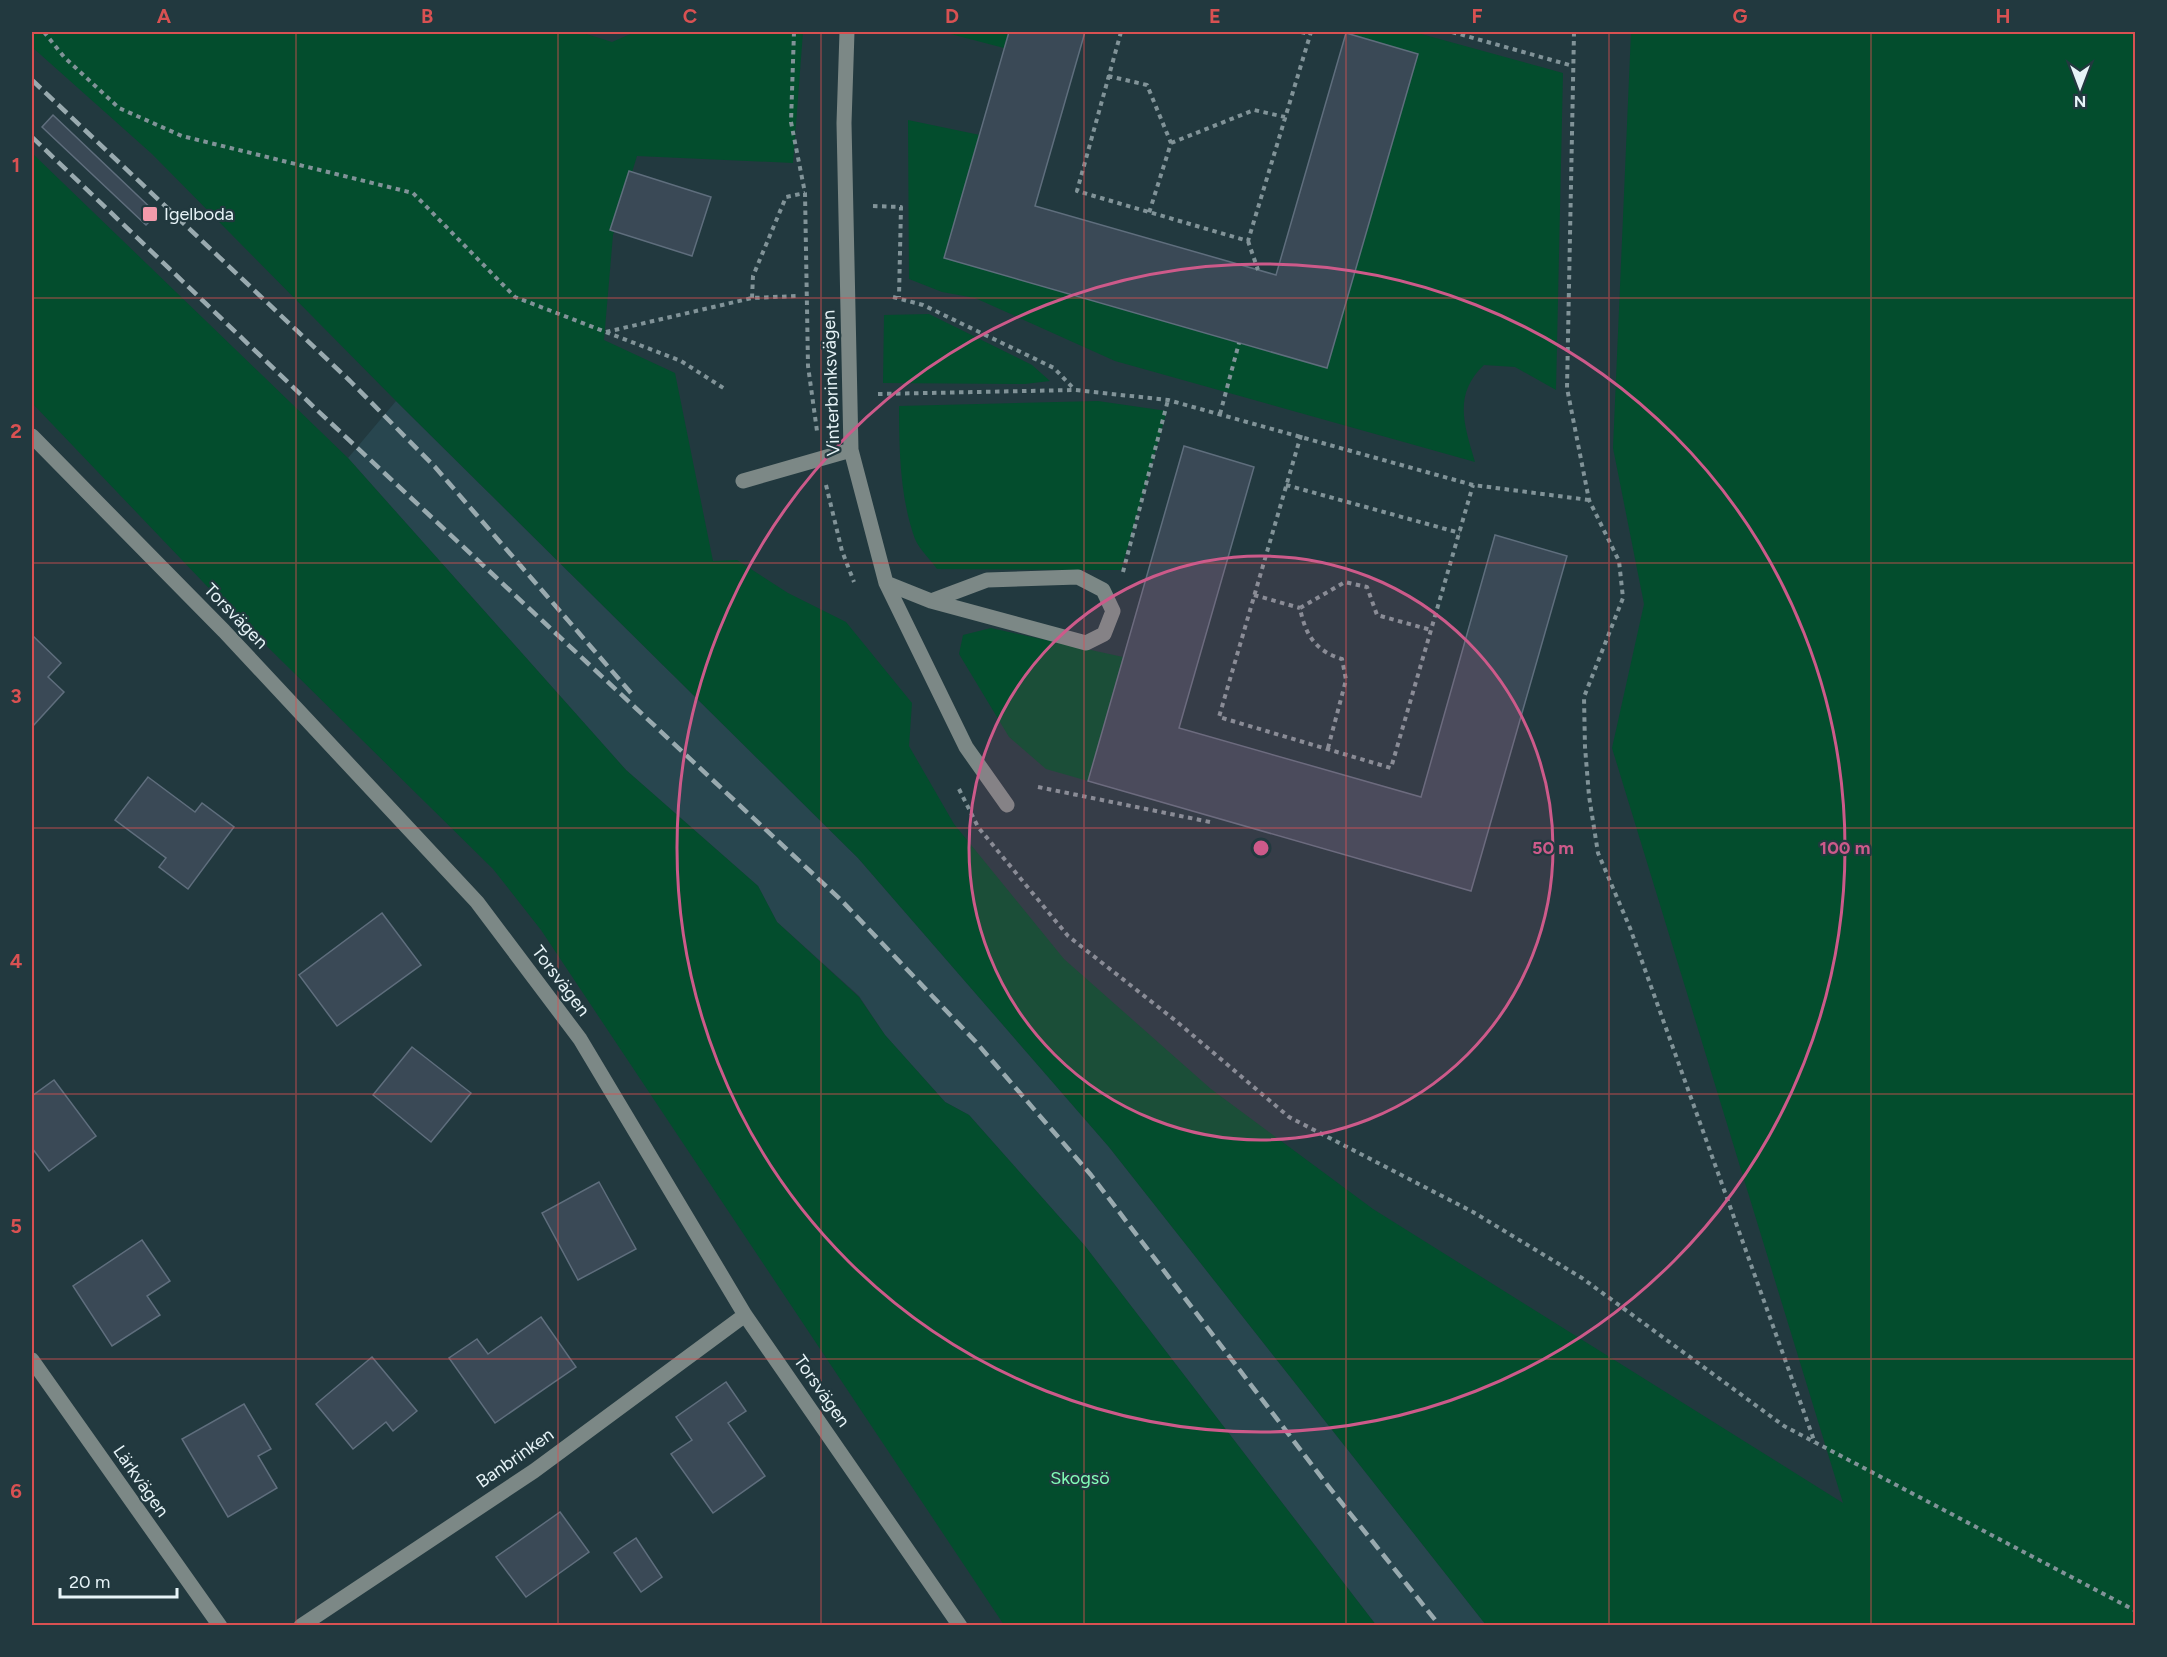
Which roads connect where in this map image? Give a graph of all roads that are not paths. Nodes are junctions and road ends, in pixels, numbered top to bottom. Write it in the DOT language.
graph roads {
  1 [pos="847,32"];
  2 [pos="32,436"];
  3 [pos="851,450"];
  4 [pos="742,481"];
  5 [pos="886,583"];
  6 [pos="931,601"];
  7 [pos="1007,805"];
  8 [pos="745,1315"];
  9 [pos="32,1360"];
  10 [pos="220,1626"];
  11 [pos="301,1626"];
  12 [pos="960,1626"];
  1 -- 3 [label="street, Vinterbrinksvägen"];
  2 -- 8 [label="street, Torsvägen"];
  3 -- 4 [label="street"];
  3 -- 5 [label="street, Vinterbrinksvägen"];
  5 -- 6 [label="street"];
  5 -- 7 [label="street, Vinterbrinksvägen"];
  6 -- 6 [label="street"];
  8 -- 11 [label="street, Banbrinken"];
  8 -- 12 [label="street, Torsvägen"];
  9 -- 10 [label="street, Lärkvägen"];
}
